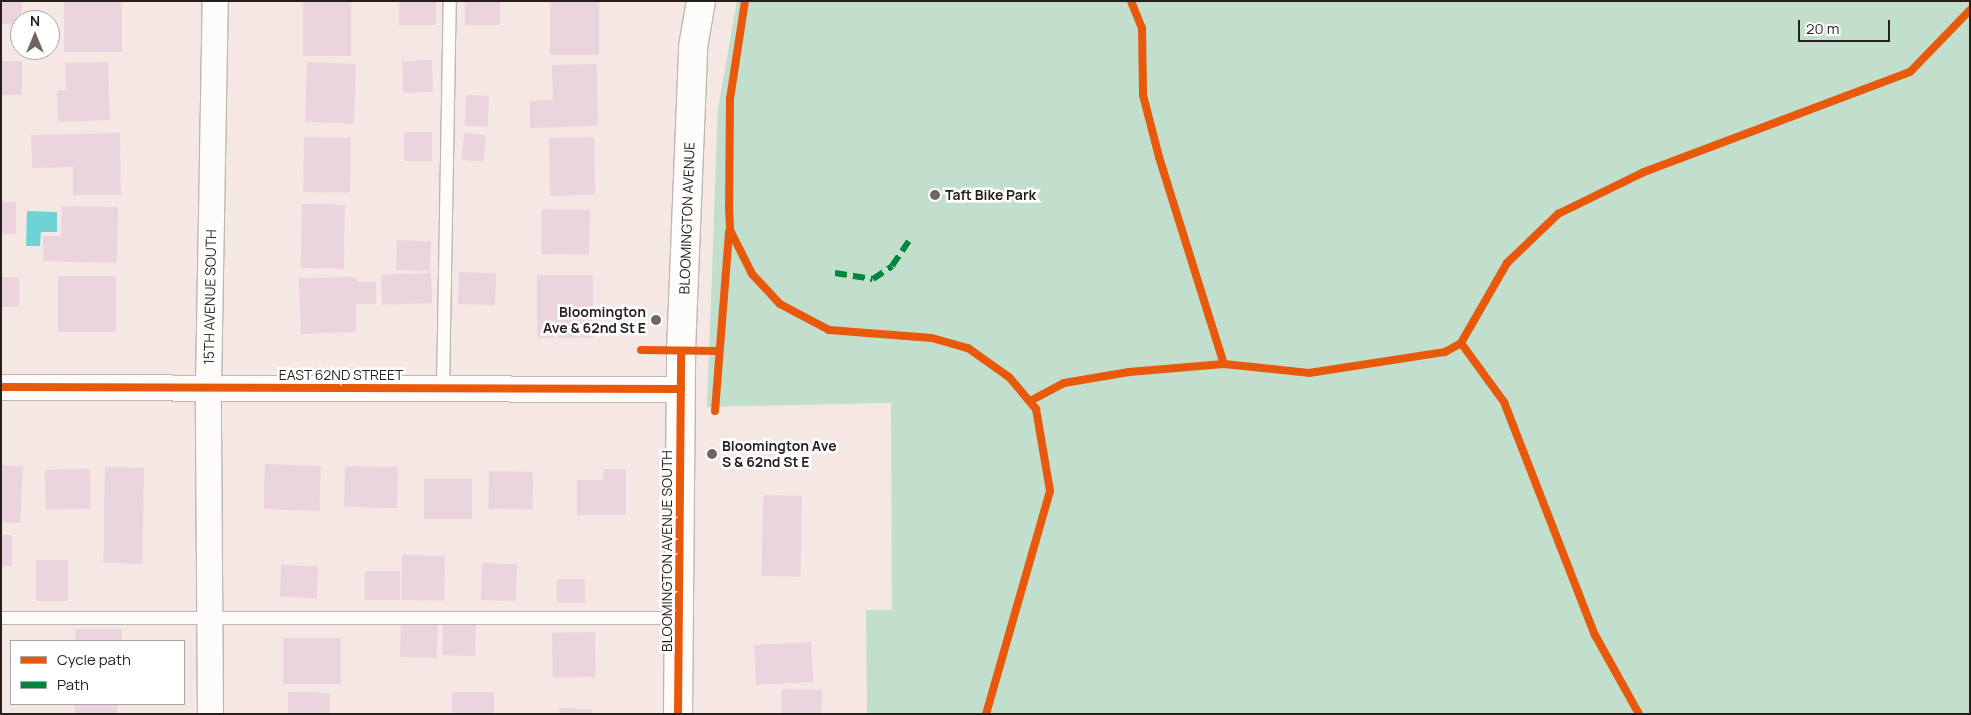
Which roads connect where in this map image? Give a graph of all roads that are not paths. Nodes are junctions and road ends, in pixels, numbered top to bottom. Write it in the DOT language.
graph roads {
  1 [pos="214,1"];
  2 [pos="450,1"];
  3 [pos="692,1"];
  4 [pos="701,1"];
  5 [pos="693,47"];
  6 [pos="1,387"];
  7 [pos="208,387"];
  8 [pos="444,388"];
  9 [pos="681,389"];
  10 [pos="1,618"];
  11 [pos="680,618"];
  12 [pos="212,619"];
  13 [pos="210,714"];
  14 [pos="678,714"];
  1 -- 7 [label="street, 15TH AVENUE SOUTH"];
  2 -- 8 [label="lane"];
  3 -- 5 [label="street, BLOOMINGTON AVENUE"];
  4 -- 5 [label="street, BLOOMINGTON AVENUE"];
  5 -- 9 [label="street, BLOOMINGTON AVENUE"];
  6 -- 7 [label="street, EAST 62ND STREET"];
  7 -- 8 [label="street, EAST 62ND STREET"];
  7 -- 12 [label="street, 15TH AVENUE SOUTH"];
  8 -- 9 [label="street, EAST 62ND STREET"];
  9 -- 11 [label="street, BLOOMINGTON AVENUE SOUTH"];
  10 -- 12 [label="lane"];
  11 -- 12 [label="lane"];
  11 -- 14 [label="street, BLOOMINGTON AVENUE SOUTH"];
  12 -- 13 [label="street, 15TH AVENUE SOUTH"];
}
